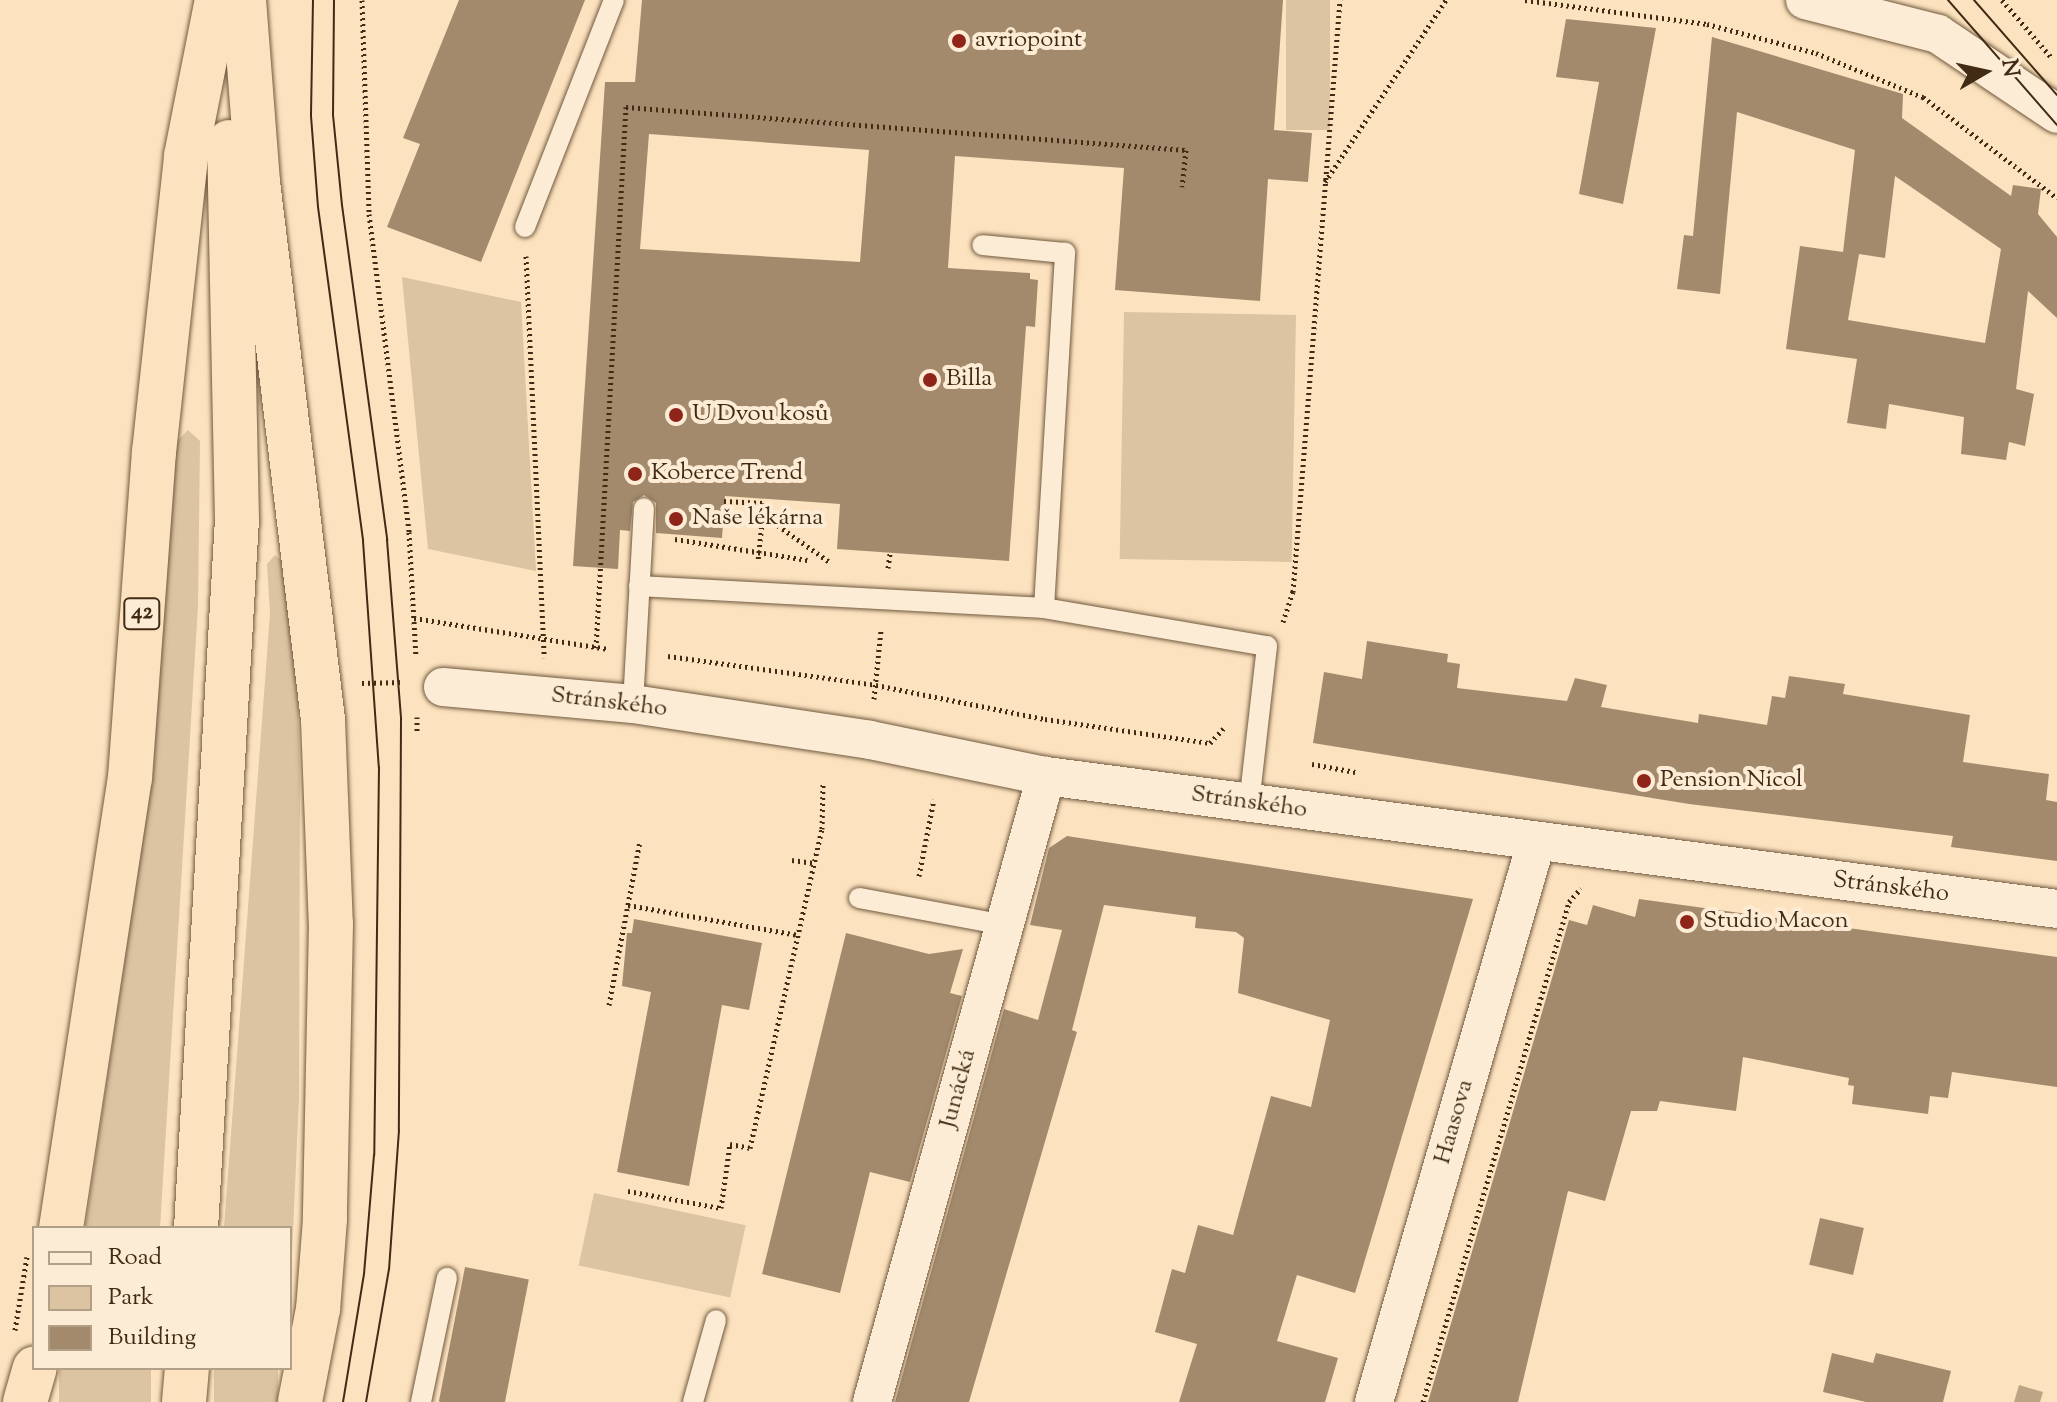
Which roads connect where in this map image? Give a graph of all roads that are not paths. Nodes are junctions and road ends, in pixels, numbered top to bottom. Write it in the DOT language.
graph roads {
  1 [pos="217,0"];
  2 [pos="234,0"];
  3 [pos="244,0"];
  4 [pos="614,0"];
  5 [pos="1805,0"];
  6 [pos="2057,114"];
  7 [pos="525,227"];
  8 [pos="982,245"];
  9 [pos="644,508"];
  10 [pos="639,586"];
  11 [pos="1044,608"];
  12 [pos="430,686"];
  13 [pos="633,704"];
  14 [pos="1046,776"];
  15 [pos="1249,803"];
  16 [pos="1536,843"];
  17 [pos="859,898"];
  18 [pos="2057,909"];
  19 [pos="1004,925"];
  20 [pos="61,1226"];
  21 [pos="196,1226"];
  22 [pos="447,1278"];
  23 [pos="716,1320"];
  24 [pos="34,1370"];
  25 [pos="187,1370"];
  26 [pos="25,1402"];
  27 [pos="184,1402"];
  28 [pos="300,1402"];
  29 [pos="421,1402"];
  30 [pos="693,1402"];
  31 [pos="872,1402"];
  32 [pos="1374,1402"];
  1 -- 20 [label="highway, 42"];
  2 -- 21 [label="highway"];
  3 -- 28 [label="highway"];
  4 -- 7 [label="lane"];
  5 -- 6 [label="street"];
  8 -- 11 [label="lane"];
  9 -- 10 [label="lane"];
  10 -- 11 [label="lane"];
  10 -- 13 [label="lane"];
  11 -- 15 [label="lane"];
  12 -- 13 [label="street, Stránského"];
  13 -- 14 [label="street, Stránského"];
  14 -- 15 [label="street, Stránského"];
  14 -- 19 [label="street, Junácká"];
  15 -- 16 [label="street, Stránského"];
  16 -- 18 [label="street, Stránského"];
  16 -- 32 [label="street, Haasova"];
  17 -- 19 [label="lane"];
  19 -- 31 [label="street, Junácká"];
  22 -- 29 [label="lane"];
  23 -- 30 [label="lane"];
  24 -- 26 [label="highway"];
  25 -- 27 [label="highway"];
}
